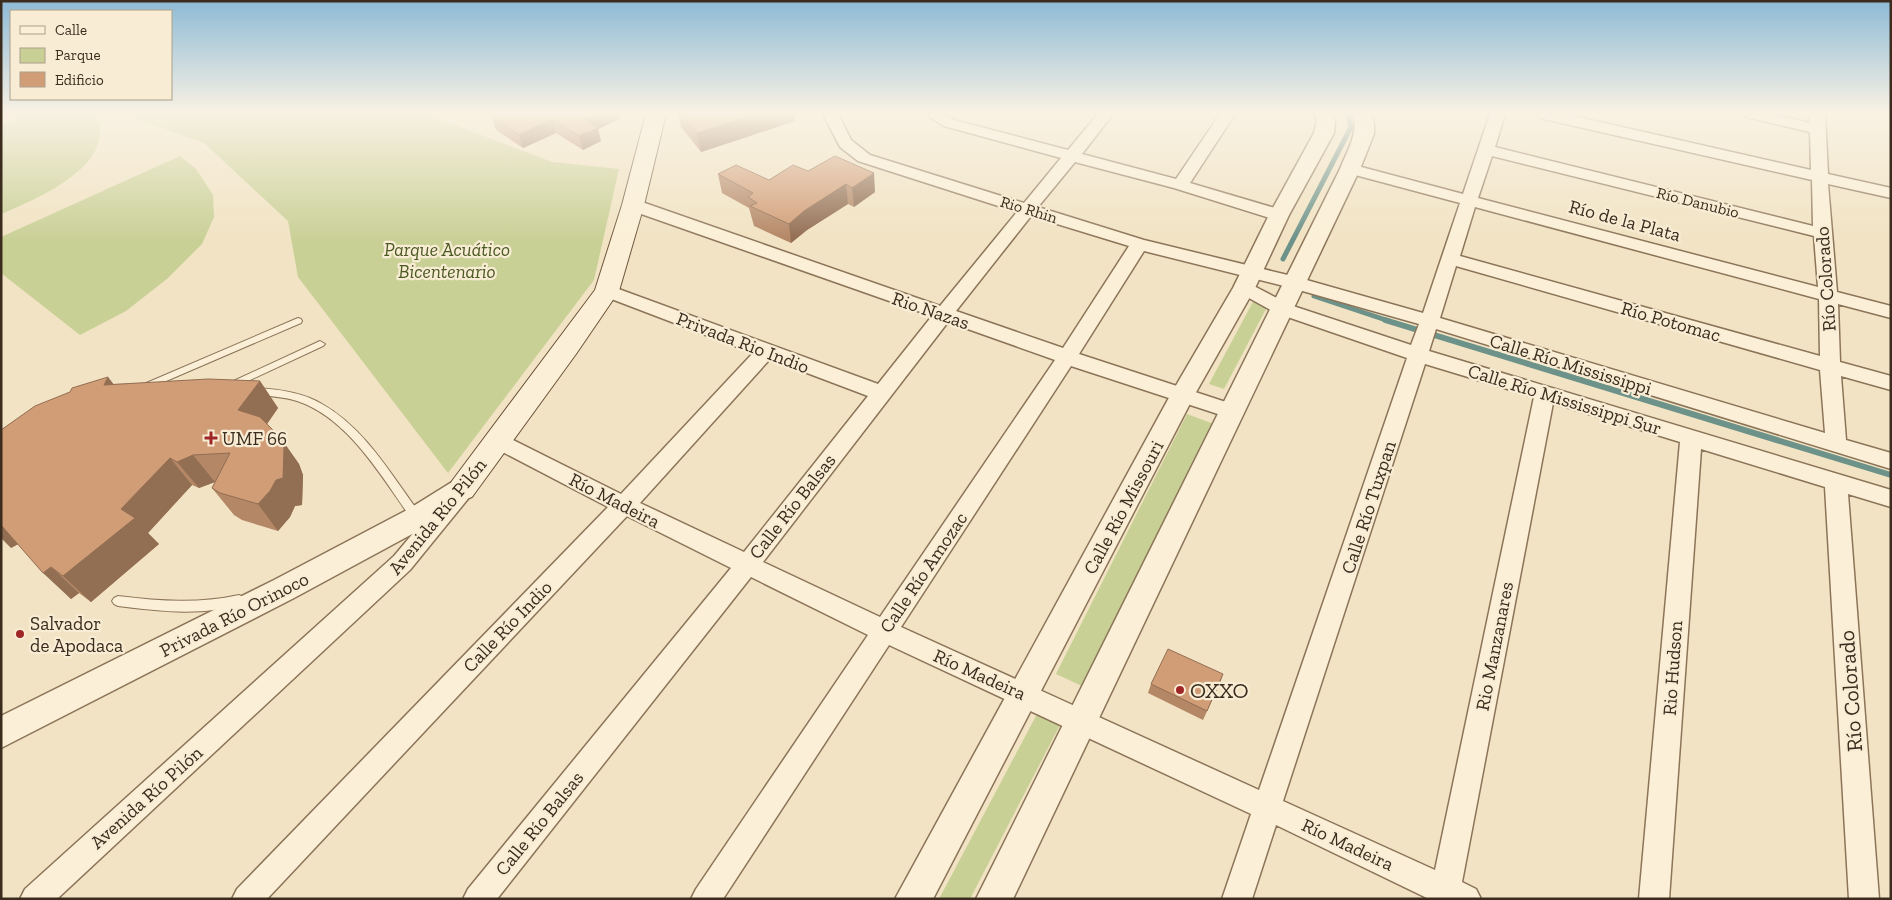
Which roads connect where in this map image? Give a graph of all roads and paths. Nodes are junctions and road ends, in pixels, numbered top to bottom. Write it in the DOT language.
graph roads {
  1 [pos="645,156"];
  2 [pos="859,156"];
  3 [pos="1067,156"];
  4 [pos="1200,156"];
  5 [pos="1311,156"];
  6 [pos="1355,156"];
  7 [pos="1485,156"];
  8 [pos="1512,156"];
  9 [pos="1728,156"];
  10 [pos="1819,156"];
  11 [pos="1071,157"];
  12 [pos="1350,169"];
  13 [pos="1820,177"];
  14 [pos="1180,185"];
  15 [pos="1891,193"];
  16 [pos="1469,201"];
  17 [pos="633,204"];
  18 [pos="1029,209"];
  19 [pos="1278,215"];
  20 [pos="1822,232"];
  21 [pos="1140,244"];
  22 [pos="1450,259"];
  23 [pos="1247,279"];
  24 [pos="1296,283"];
  25 [pos="607,290"];
  26 [pos="1828,296"];
  27 [pos="1284,309"];
  28 [pos="1891,312"];
  29 [pos="944,314"];
  30 [pos="298,321"];
  31 [pos="1424,339"];
  32 [pos="320,344"];
  33 [pos="766,351"];
  34 [pos="1067,357"];
  35 [pos="1830,366"];
  36 [pos="1891,383"];
  37 [pos="146,394"];
  38 [pos="880,394"];
  39 [pos="1184,394"];
  40 [pos="1545,394"];
  41 [pos="1232,411"];
  42 [pos="1691,437"];
  43 [pos="498,441"];
  44 [pos="1836,444"];
  45 [pos="1891,461"];
  46 [pos="1836,483"];
  47 [pos="462,489"];
  48 [pos="1891,499"];
  49 [pos="624,505"];
  50 [pos="417,518"];
  51 [pos="747,565"];
  52 [pos="284,590"];
  53 [pos="118,601"];
  54 [pos="884,631"];
  55 [pos="1023,694"];
  56 [pos="1082,722"];
  57 [pos="1,733"];
  58 [pos="1268,807"];
  59 [pos="1452,896"];
  60 [pos="1869,897"];
  61 [pos="35,899"];
  62 [pos="247,899"];
  63 [pos="478,899"];
  64 [pos="706,899"];
  65 [pos="913,899"];
  66 [pos="994,899"];
  67 [pos="1237,899"];
  68 [pos="1654,899"];
  1 -- 17 [label="main road, Avenida Río Pilón"];
  2 -- 18 [label="street, Rio Rhin"];
  3 -- 11 [label="street"];
  4 -- 14 [label="street"];
  5 -- 19 [label="street, Calle Río Missouri"];
  6 -- 12 [label="street"];
  7 -- 16 [label="street, Calle Río Tuxpan"];
  8 -- 20 [label="street, Río Danubio"];
  9 -- 13 [label="street"];
  10 -- 13 [label="street, Río Colorado"];
  11 -- 14 [label="street"];
  11 -- 18 [label="street, Calle Río Balsas"];
  12 -- 16 [label="street, Río de la Plata"];
  12 -- 24 [label="street"];
  13 -- 15 [label="street"];
  13 -- 20 [label="street, Río Colorado"];
  14 -- 19 [label="street"];
  16 -- 22 [label="street, Calle Río Tuxpan"];
  16 -- 26 [label="street, Río de la Plata"];
  17 -- 25 [label="main road, Avenida Río Pilón"];
  17 -- 29 [label="street, Rio Nazas"];
  18 -- 21 [label="street, Rio Rhin"];
  18 -- 29 [label="street, Calle Río Balsas"];
  19 -- 23 [label="street, Calle Río Missouri"];
  20 -- 26 [label="street, Río Colorado"];
  21 -- 23 [label="street, Rio Rhin"];
  21 -- 34 [label="street, Calle Río Amozac"];
  22 -- 31 [label="street, Calle Río Tuxpan"];
  22 -- 35 [label="street, Río Potomac"];
  23 -- 24 [label="street, Calle Río Mississippi"];
  23 -- 27 [label="street, Calle Río Mississippi Sur"];
  23 -- 39 [label="street, Calle Río Missouri"];
  24 -- 27 [label="street"];
  24 -- 31 [label="street, Calle Río Mississippi"];
  25 -- 33 [label="street, Privada Rio Indio"];
  25 -- 43 [label="main road, Avenida Río Pilón"];
  26 -- 28 [label="street, Río de la Plata"];
  26 -- 35 [label="street, Río Colorado"];
  27 -- 31 [label="street, Calle Río Mississippi Sur"];
  27 -- 41 [label="street"];
  29 -- 34 [label="street, Rio Nazas"];
  29 -- 38 [label="street, Calle Río Balsas"];
  30 -- 37 [label="lane"];
  31 -- 40 [label="street, Calle Río Mississippi Sur"];
  31 -- 44 [label="street, Calle Río Mississippi"];
  31 -- 58 [label="street, Calle Río Tuxpan"];
  32 -- 50 [label="lane"];
  33 -- 38 [label="street, Privada Rio Indio"];
  33 -- 49 [label="street, Calle Río Indio"];
  34 -- 39 [label="street, Rio Nazas"];
  34 -- 54 [label="street, Calle Río Amozac"];
  35 -- 36 [label="street, Río Potomac"];
  35 -- 44 [label="street, Río Colorado"];
  38 -- 51 [label="street, Calle Río Balsas"];
  39 -- 41 [label="street, Rio Nazas"];
  39 -- 55 [label="street, Calle Río Missouri"];
  40 -- 42 [label="street, Calle Río Mississippi Sur"];
  40 -- 59 [label="street, Rio Manzanares"];
  41 -- 56 [label="street"];
  42 -- 46 [label="street, Calle Río Mississippi Sur"];
  42 -- 68 [label="street, Rio Hudson"];
  43 -- 47 [label="main road, Avenida Río Pilón"];
  43 -- 49 [label="street, Río Madeira"];
  44 -- 45 [label="street, Calle Río Mississippi"];
  46 -- 48 [label="street, Calle Río Mississippi Sur"];
  46 -- 60 [label="street, Río Colorado"];
  47 -- 50 [label="street, Privada Río Orinoco"];
  47 -- 61 [label="street, Avenida Río Pilón"];
  49 -- 51 [label="street, Río Madeira"];
  49 -- 62 [label="street, Calle Río Indio"];
  50 -- 52 [label="street, Privada Río Orinoco"];
  51 -- 54 [label="street, Río Madeira"];
  51 -- 63 [label="street, Calle Río Balsas"];
  52 -- 53 [label="lane"];
  52 -- 57 [label="street, Privada Río Orinoco"];
  54 -- 55 [label="street, Río Madeira"];
  54 -- 64 [label="street, Calle Río Amozac"];
  55 -- 56 [label="street, Río Madeira"];
  55 -- 65 [label="street, Calle Río Missouri"];
  56 -- 58 [label="street, Río Madeira"];
  56 -- 66 [label="street"];
  58 -- 59 [label="street, Río Madeira"];
  58 -- 67 [label="street, Calle Río Tuxpan"];
}
